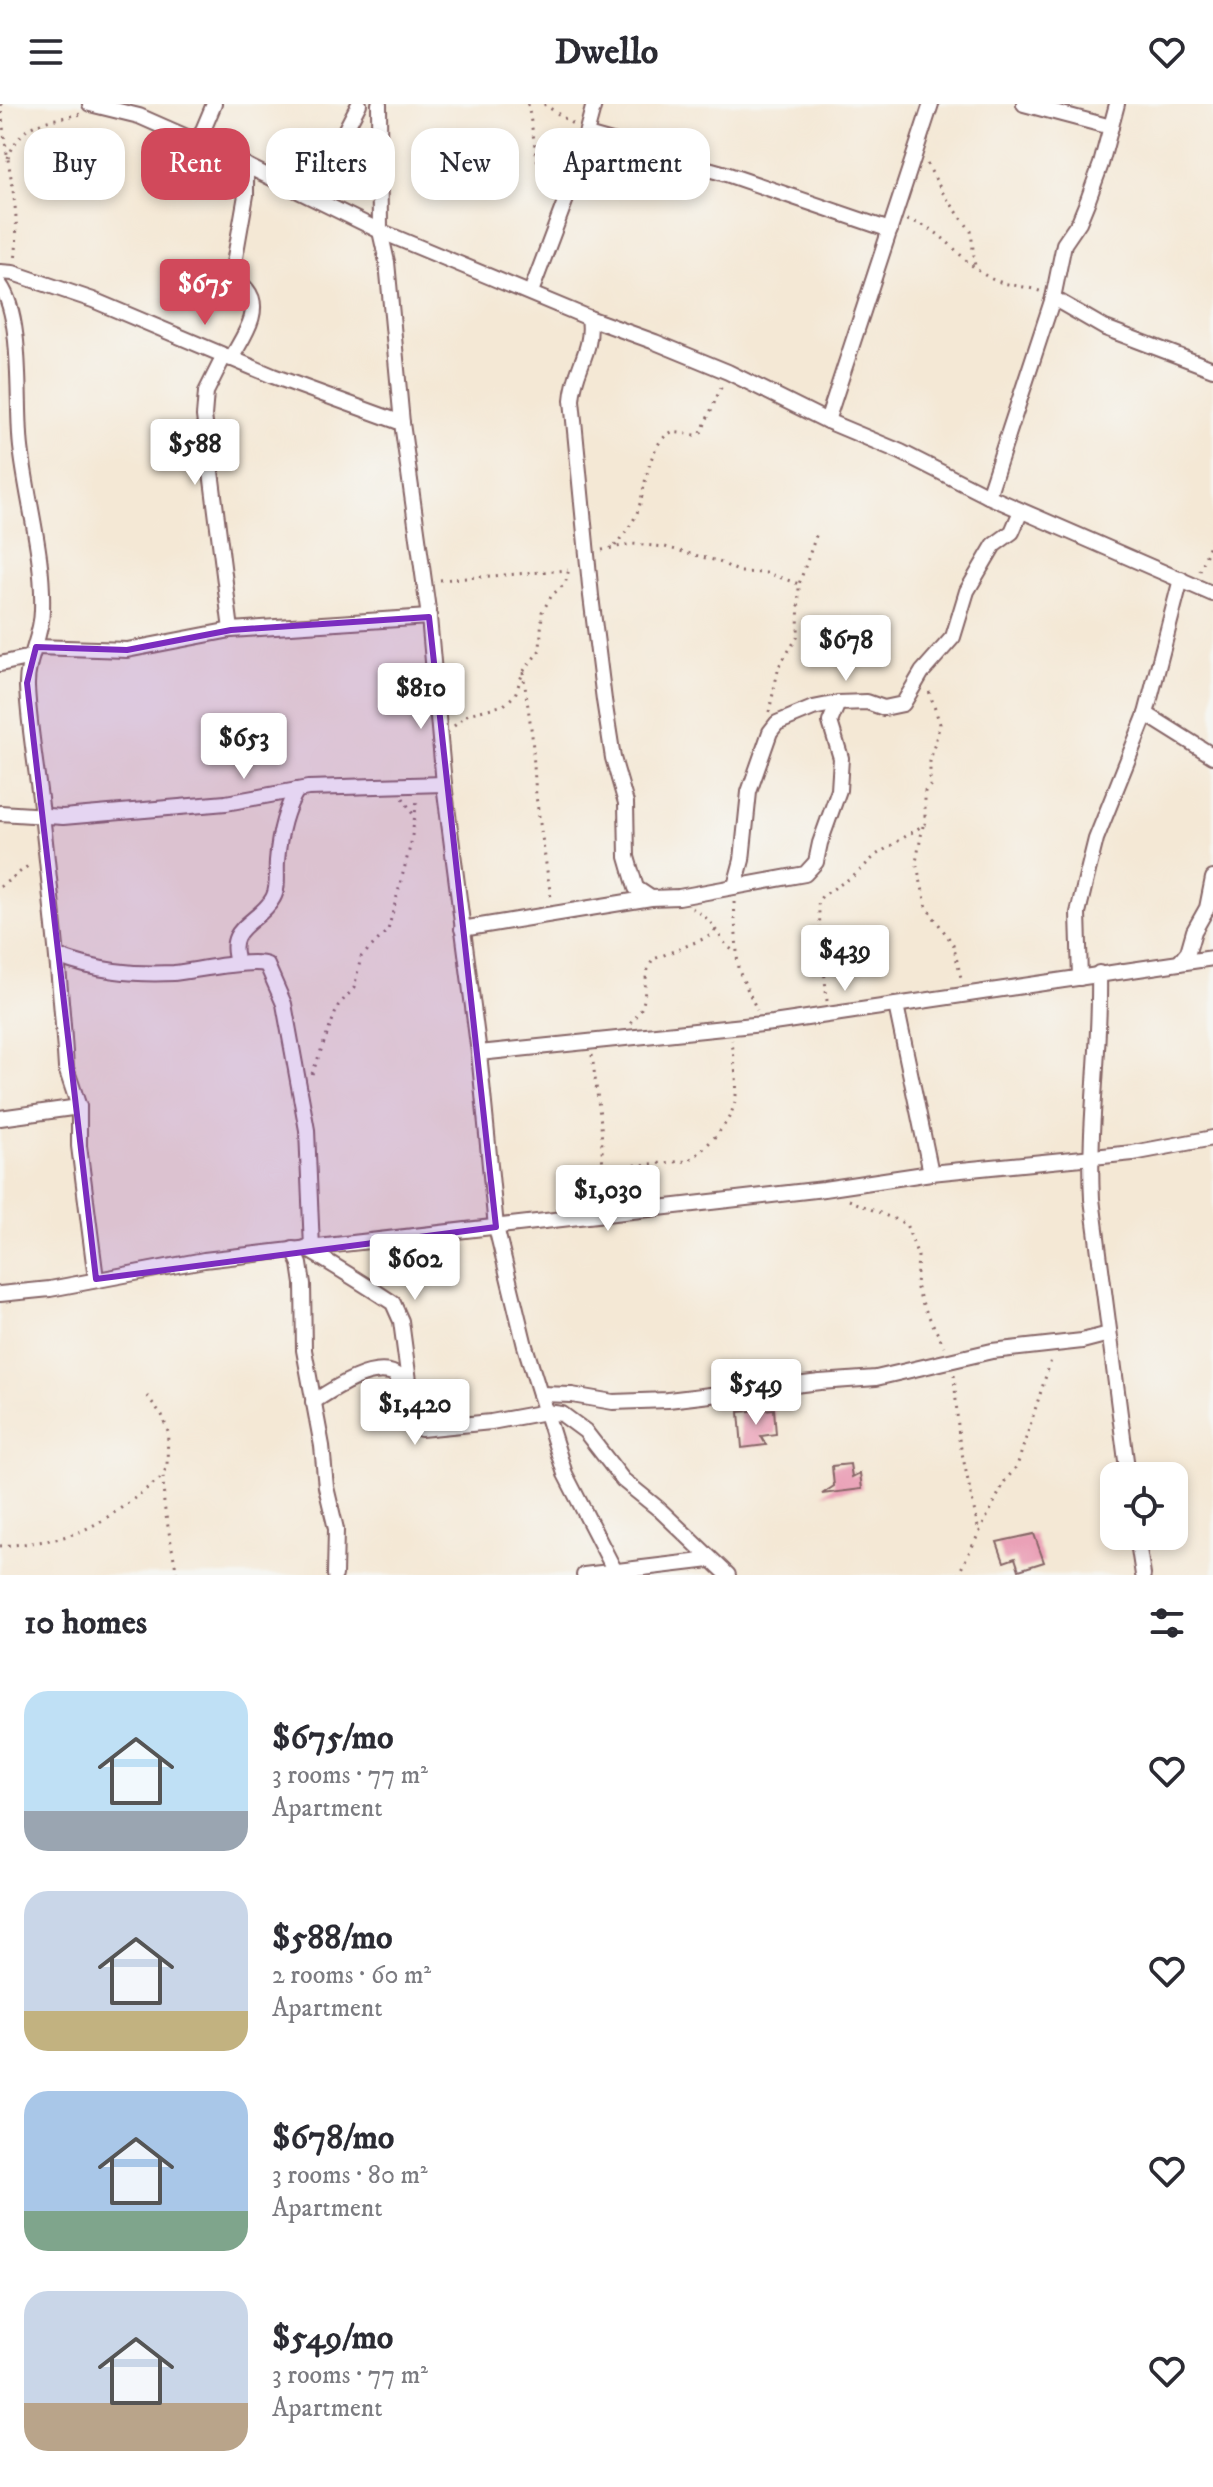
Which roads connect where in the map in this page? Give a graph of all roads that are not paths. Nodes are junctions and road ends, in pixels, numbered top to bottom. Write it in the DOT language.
graph roads {
  1 [pos="214,104"];
  2 [pos="359,104"];
  3 [pos="379,104"];
  4 [pos="594,104"];
  5 [pos="931,104"];
  6 [pos="1024,104"];
  7 [pos="1117,104"];
  8 [pos="96,106"];
  9 [pos="142,110"];
  10 [pos="1111,127"];
  11 [pos="174,128"];
  12 [pos="204,128"];
  13 [pos="346,128"];
  14 [pos="589,128"];
  15 [pos="710,170"];
  16 [pos="245,200"];
  17 [pos="318,200"];
  18 [pos="566,200"];
  19 [pos="893,224"];
  20 [pos="380,231"];
  21 [pos="7,272"];
  22 [pos="0,285"];
  23 [pos="531,292"];
  24 [pos="1053,298"];
  25 [pos="589,318"];
  26 [pos="227,358"];
  27 [pos="1212,363"];
  28 [pos="827,421"];
  29 [pos="402,423"];
  30 [pos="988,496"];
  31 [pos="1021,511"];
  32 [pos="1188,582"];
  33 [pos="1213,594"];
  34 [pos="429,617"];
  35 [pos="231,630"];
  36 [pos="34,652"];
  37 [pos="1,664"];
  38 [pos="27,683"];
  39 [pos="838,703"];
  40 [pos="1146,714"];
  41 [pos="1213,756"];
  42 [pos="444,784"];
  43 [pos="297,790"];
  44 [pos="0,813"];
  45 [pos="42,815"];
  46 [pos="1213,878"];
  47 [pos="735,886"];
  48 [pos="651,898"];
  49 [pos="462,929"];
  50 [pos="57,956"];
  51 [pos="1213,958"];
  52 [pos="1179,963"];
  53 [pos="238,964"];
  54 [pos="1099,973"];
  55 [pos="1080,978"];
  56 [pos="896,1005"];
  57 [pos="479,1053"];
  58 [pos="79,1107"];
  59 [pos="0,1118"];
  60 [pos="1213,1138"];
  61 [pos="1090,1158"];
  62 [pos="931,1173"];
  63 [pos="496,1227"];
  64 [pos="303,1248"];
  65 [pos="96,1279"];
  66 [pos="0,1294"];
  67 [pos="1109,1334"];
  68 [pos="540,1394"];
  69 [pos="313,1402"];
  70 [pos="546,1412"];
  71 [pos="410,1424"];
  72 [pos="1126,1462"];
  73 [pos="1139,1550"];
  74 [pos="710,1560"];
  75 [pos="616,1573"];
  76 [pos="335,1575"];
  77 [pos="584,1575"];
  78 [pos="728,1575"];
  79 [pos="1143,1575"];
  1 -- 12 [label="street"];
  2 -- 13 [label="street"];
  3 -- 20 [label="street"];
  4 -- 14 [label="street"];
  5 -- 19 [label="street"];
  6 -- 10 [label="street"];
  7 -- 10 [label="street"];
  8 -- 9 [label="street"];
  9 -- 11 [label="street"];
  10 -- 24 [label="street"];
  15 -- 19 [label="street"];
  16 -- 26 [label="street"];
  17 -- 20 [label="street"];
  18 -- 23 [label="street"];
  19 -- 28 [label="street"];
  20 -- 23 [label="street"];
  20 -- 29 [label="street"];
  21 -- 26 [label="street"];
  22 -- 36 [label="street"];
  23 -- 25 [label="street"];
  24 -- 27 [label="street"];
  24 -- 30 [label="street"];
  25 -- 28 [label="street"];
  25 -- 48 [label="street"];
  26 -- 29 [label="street"];
  26 -- 35 [label="street"];
  28 -- 30 [label="street"];
  29 -- 34 [label="street"];
  30 -- 31 [label="street"];
  31 -- 32 [label="street"];
  31 -- 39 [label="street"];
  32 -- 33 [label="street"];
  32 -- 40 [label="street"];
  34 -- 35 [label="street"];
  34 -- 42 [label="street"];
  35 -- 36 [label="street"];
  36 -- 37 [label="street"];
  36 -- 38 [label="street"];
  37 -- 38 [label="street"];
  38 -- 45 [label="street"];
  39 -- 47 [label="street"];
  39 -- 47 [label="street"];
  40 -- 41 [label="street"];
  40 -- 55 [label="street"];
  42 -- 43 [label="street"];
  42 -- 49 [label="street"];
  43 -- 45 [label="street"];
  43 -- 53 [label="street"];
  44 -- 45 [label="street"];
  45 -- 50 [label="street"];
  46 -- 52 [label="street"];
  47 -- 48 [label="street"];
  48 -- 49 [label="street"];
  49 -- 57 [label="street"];
  50 -- 53 [label="street"];
  50 -- 58 [label="street"];
  51 -- 52 [label="street"];
  52 -- 54 [label="street"];
  53 -- 64 [label="street"];
  54 -- 55 [label="street"];
  54 -- 61 [label="street"];
  55 -- 56 [label="street"];
  56 -- 57 [label="street"];
  56 -- 62 [label="street"];
  57 -- 63 [label="street"];
  58 -- 59 [label="street"];
  58 -- 65 [label="street"];
  60 -- 61 [label="street"];
  61 -- 62 [label="street"];
  61 -- 67 [label="street"];
  62 -- 63 [label="street"];
  63 -- 64 [label="street"];
  63 -- 68 [label="street"];
  64 -- 65 [label="street"];
  64 -- 69 [label="street"];
  64 -- 71 [label="street"];
  65 -- 66 [label="street"];
  67 -- 68 [label="street"];
  67 -- 72 [label="street"];
  68 -- 70 [label="street"];
  69 -- 71 [label="street"];
  69 -- 76 [label="street"];
  70 -- 71 [label="street"];
  70 -- 74 [label="street"];
  70 -- 75 [label="street"];
  73 -- 79 [label="street"];
  74 -- 75 [label="street"];
  74 -- 78 [label="street"];
  75 -- 77 [label="street"];
}
